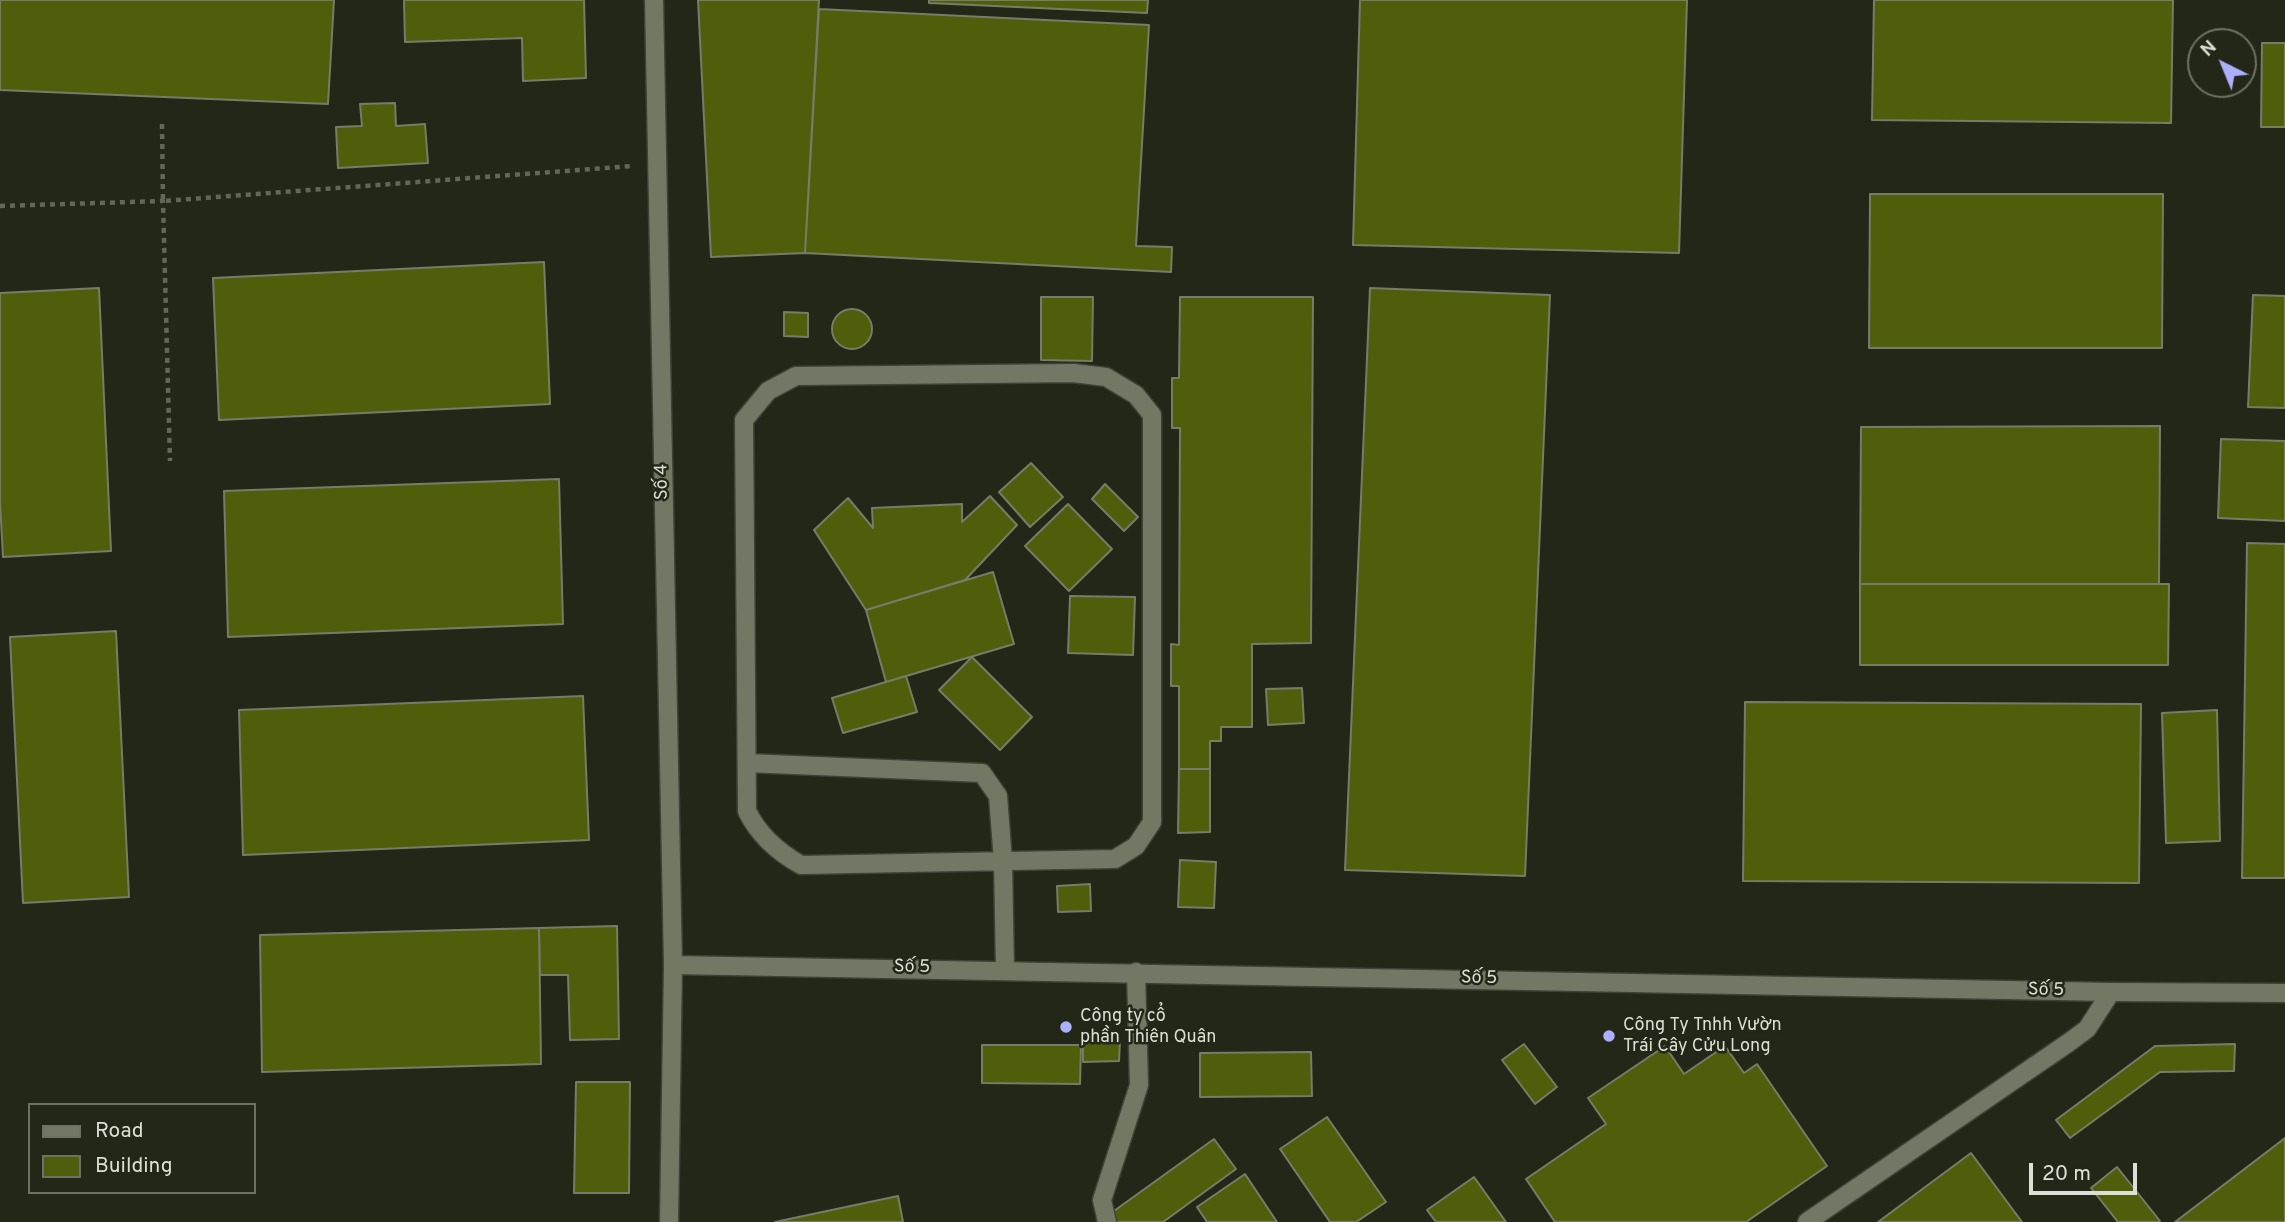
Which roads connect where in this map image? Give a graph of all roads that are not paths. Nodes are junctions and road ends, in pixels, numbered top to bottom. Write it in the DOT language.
graph roads {
  1 [pos="654,0"];
  2 [pos="747,763"];
  3 [pos="1003,861"];
  4 [pos="673,965"];
  5 [pos="1005,970"];
  6 [pos="1136,972"];
  7 [pos="2111,992"];
  8 [pos="2285,993"];
  9 [pos="669,1222"];
  10 [pos="1107,1222"];
  11 [pos="1807,1222"];
  1 -- 4 [label="street, Số 4"];
  2 -- 3 [label="street"];
  2 -- 3 [label="street"];
  2 -- 3 [label="street"];
  3 -- 5 [label="street"];
  4 -- 5 [label="street, Số 5"];
  4 -- 9 [label="street, Số 4"];
  5 -- 6 [label="street, Số 5"];
  6 -- 7 [label="street, Số 5"];
  6 -- 10 [label="street"];
  7 -- 8 [label="street, Số 5"];
  7 -- 11 [label="street"];
}
